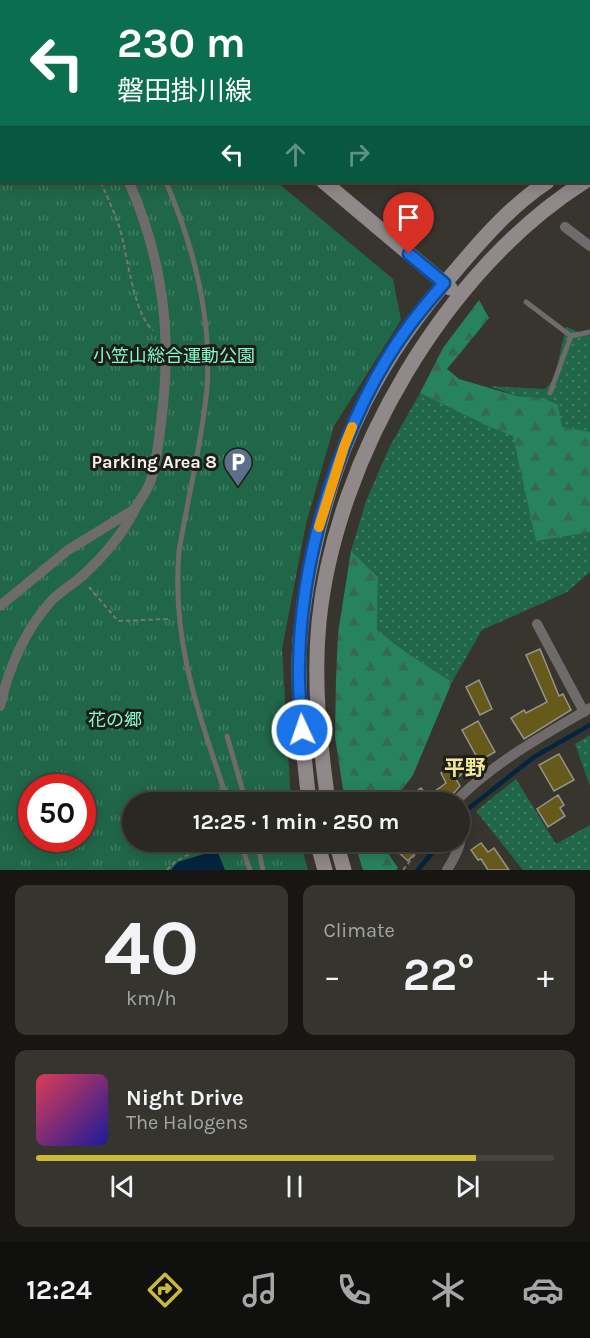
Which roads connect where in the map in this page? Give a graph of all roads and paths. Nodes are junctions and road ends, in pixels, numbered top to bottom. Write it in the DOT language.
graph roads {
  1 [pos="101,183"];
  2 [pos="129,183"];
  3 [pos="166,183"];
  4 [pos="325,183"];
  5 [pos="545,183"];
  6 [pos="584,183"];
  7 [pos="565,227"];
  8 [pos="590,246"];
  9 [pos="444,283"];
  10 [pos="459,296"];
  11 [pos="526,302"];
  12 [pos="590,332"];
  13 [pos="166,334"];
  14 [pos="571,336"];
  15 [pos="550,393"];
  16 [pos="135,509"];
  17 [pos="80,577"];
  18 [pos="0,606"];
  19 [pos="178,619"];
  20 [pos="537,624"];
  21 [pos="0,706"];
  22 [pos="587,710"];
  23 [pos="227,735"];
  24 [pos="225,792"];
  25 [pos="243,792"];
  26 [pos="308,792"];
  27 [pos="327,792"];
  28 [pos="464,792"];
  29 [pos="197,852"];
  30 [pos="244,852"];
  31 [pos="259,852"];
  32 [pos="320,852"];
  33 [pos="339,852"];
  34 [pos="417,852"];
  35 [pos="457,852"];
  36 [pos="166,870"];
  37 [pos="250,870"];
  38 [pos="263,870"];
  39 [pos="325,870"];
  40 [pos="344,870"];
  41 [pos="403,870"];
  42 [pos="447,870"];
  1 -- 13 [label="path"];
  2 -- 13 [label="street"];
  3 -- 19 [label="lane"];
  4 -- 9 [label="main road"];
  5 -- 9 [label="main road"];
  6 -- 10 [label="main road"];
  7 -- 8 [label="street"];
  9 -- 10 [label="main road"];
  9 -- 26 [label="main road"];
  10 -- 27 [label="main road"];
  11 -- 14 [label="lane"];
  12 -- 14 [label="lane"];
  13 -- 16 [label="street"];
  14 -- 15 [label="lane"];
  16 -- 17 [label="street"];
  16 -- 18 [label="street"];
  17 -- 19 [label="path"];
  17 -- 21 [label="street"];
  19 -- 24 [label="lane"];
  20 -- 22 [label="street"];
  22 -- 28 [label="street"];
  23 -- 25 [label="lane"];
  29 -- 36 [label="path"];
  30 -- 37 [label="lane"];
  31 -- 38 [label="lane"];
  32 -- 39 [label="main road"];
  33 -- 40 [label="main road"];
  34 -- 41 [label="path"];
  35 -- 42 [label="street"];
}
